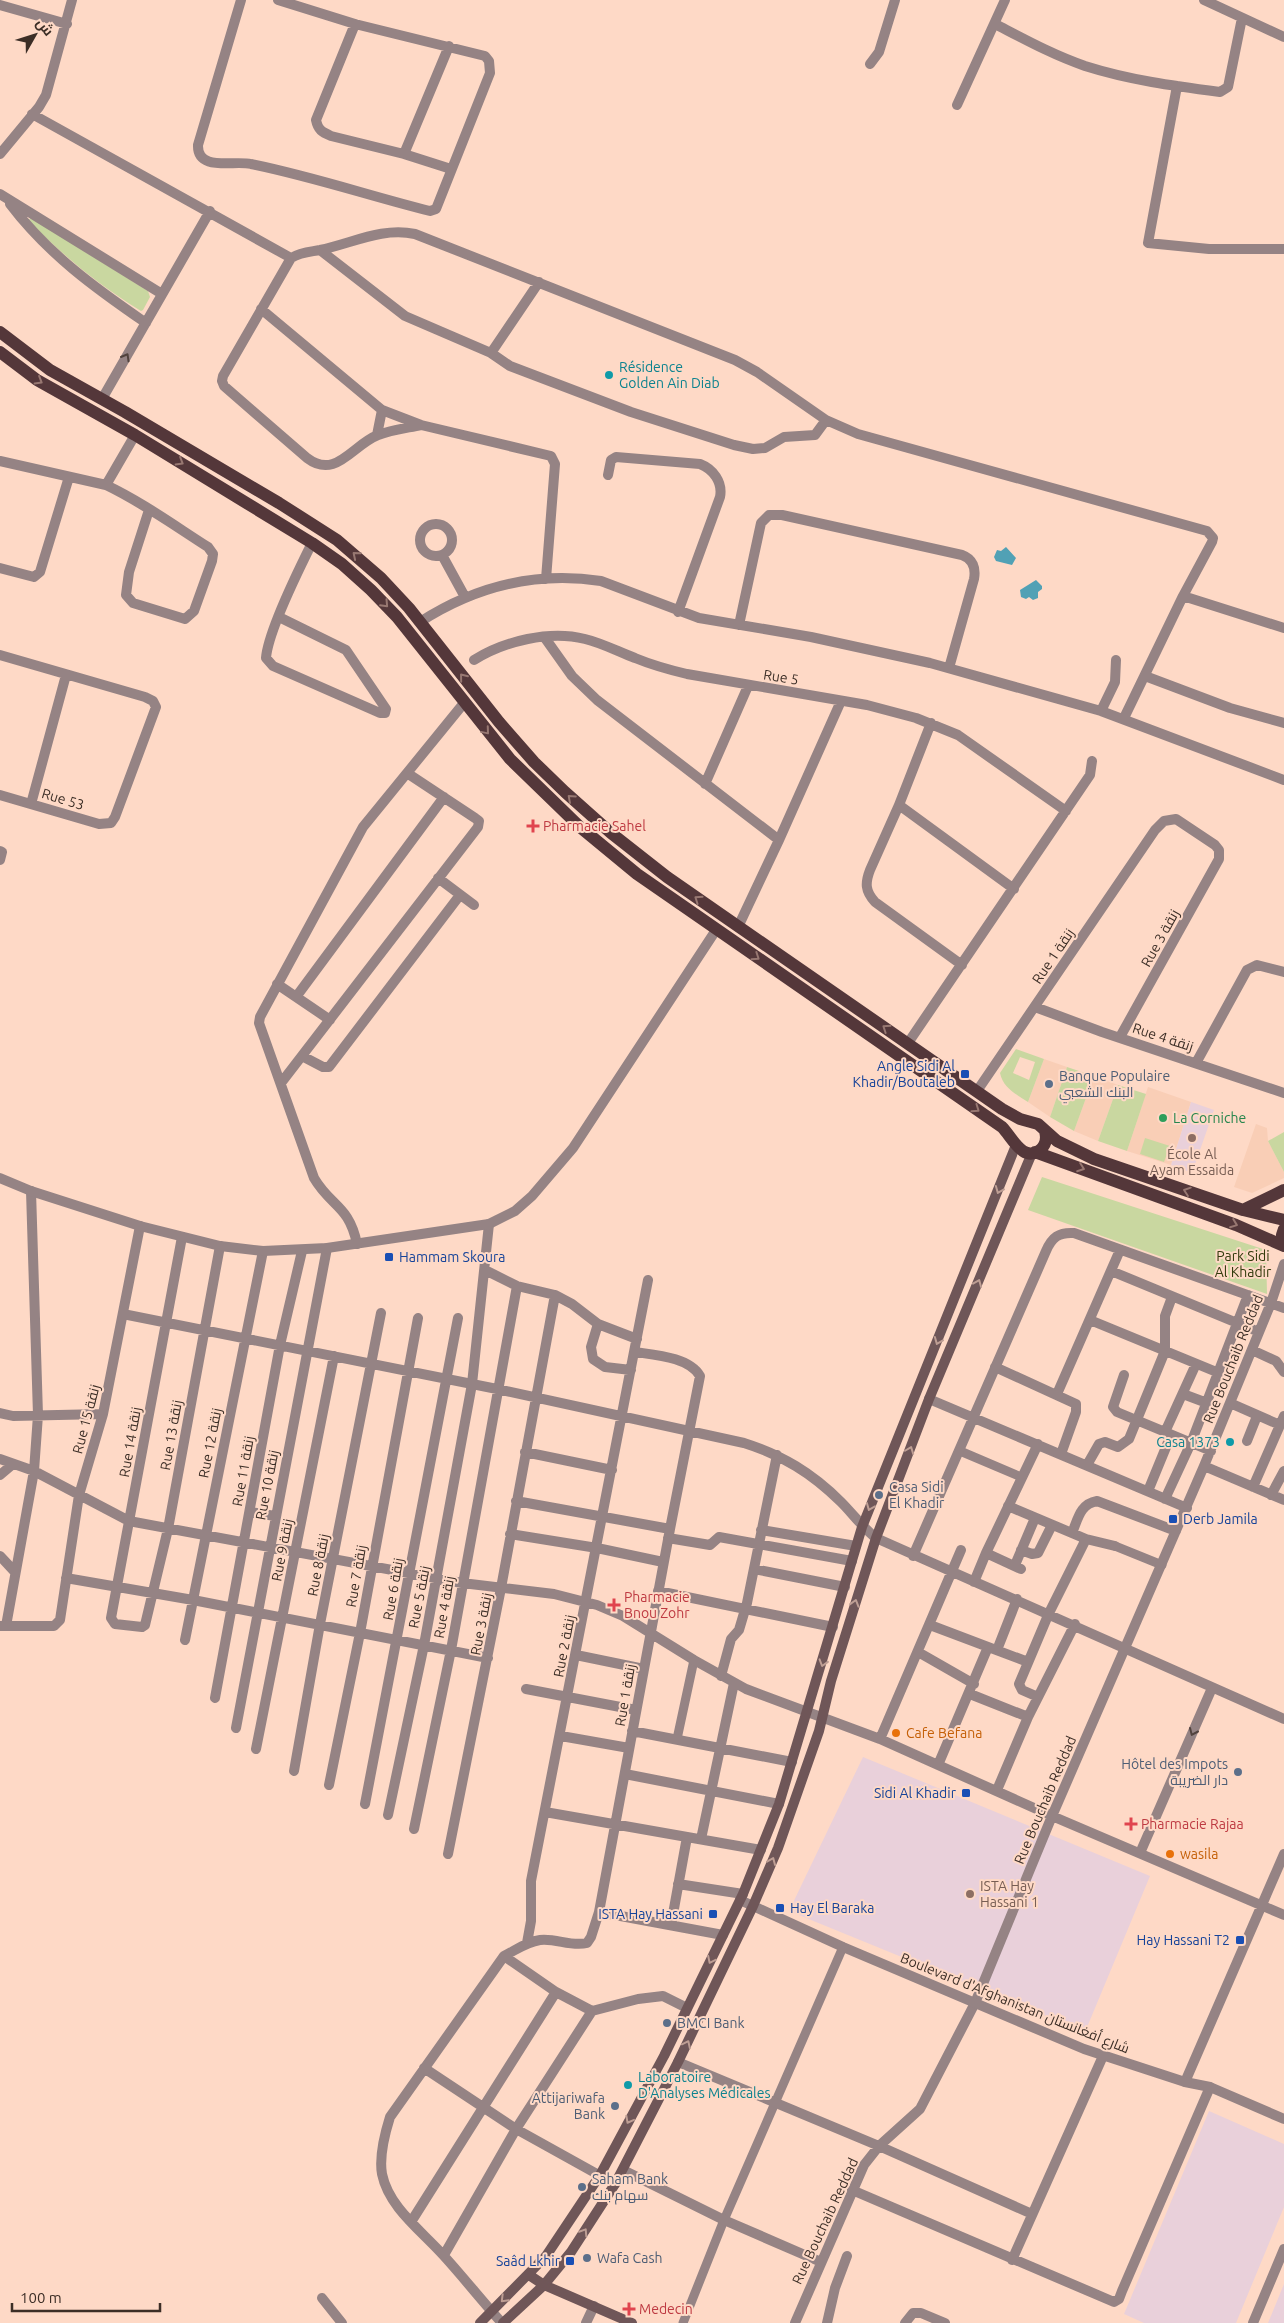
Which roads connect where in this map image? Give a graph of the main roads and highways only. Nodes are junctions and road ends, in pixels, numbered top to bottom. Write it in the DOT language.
graph roads {
  1 [pos="0,332"];
  2 [pos="0,352"];
  3 [pos="1029,1121"];
  4 [pos="1045,1131"];
  5 [pos="1016,1143"];
  6 [pos="1034,1153"];
  7 [pos="1284,1190"];
  8 [pos="1243,1210"];
  9 [pos="1284,1220"];
  10 [pos="1284,1229"];
  11 [pos="1284,1246"];
  12 [pos="529,2275"];
  13 [pos="544,2285"];
  14 [pos="480,2323"];
  15 [pos="502,2323"];
  16 [pos="632,2323"];
  3 -- 1 [label="main road, one-way"];
  2 -- 5 [label="main road, one-way"];
  3 -- 4 [label="main road"];
  3 -- 5 [label="main road"];
  4 -- 6 [label="main road"];
  8 -- 4 [label="main road, one-way"];
  5 -- 6 [label="main road"];
  5 -- 12 [label="main road, one-way"];
  6 -- 11 [label="main road, one-way"];
  13 -- 6 [label="main road, one-way"];
  7 -- 8 [label="main road"];
  8 -- 9 [label="main road"];
  10 -- 11 [label="main road"];
  12 -- 13 [label="main road"];
  12 -- 14 [label="main road, one-way"];
  13 -- 15 [label="main road"];
  13 -- 16 [label="main road"];
}
